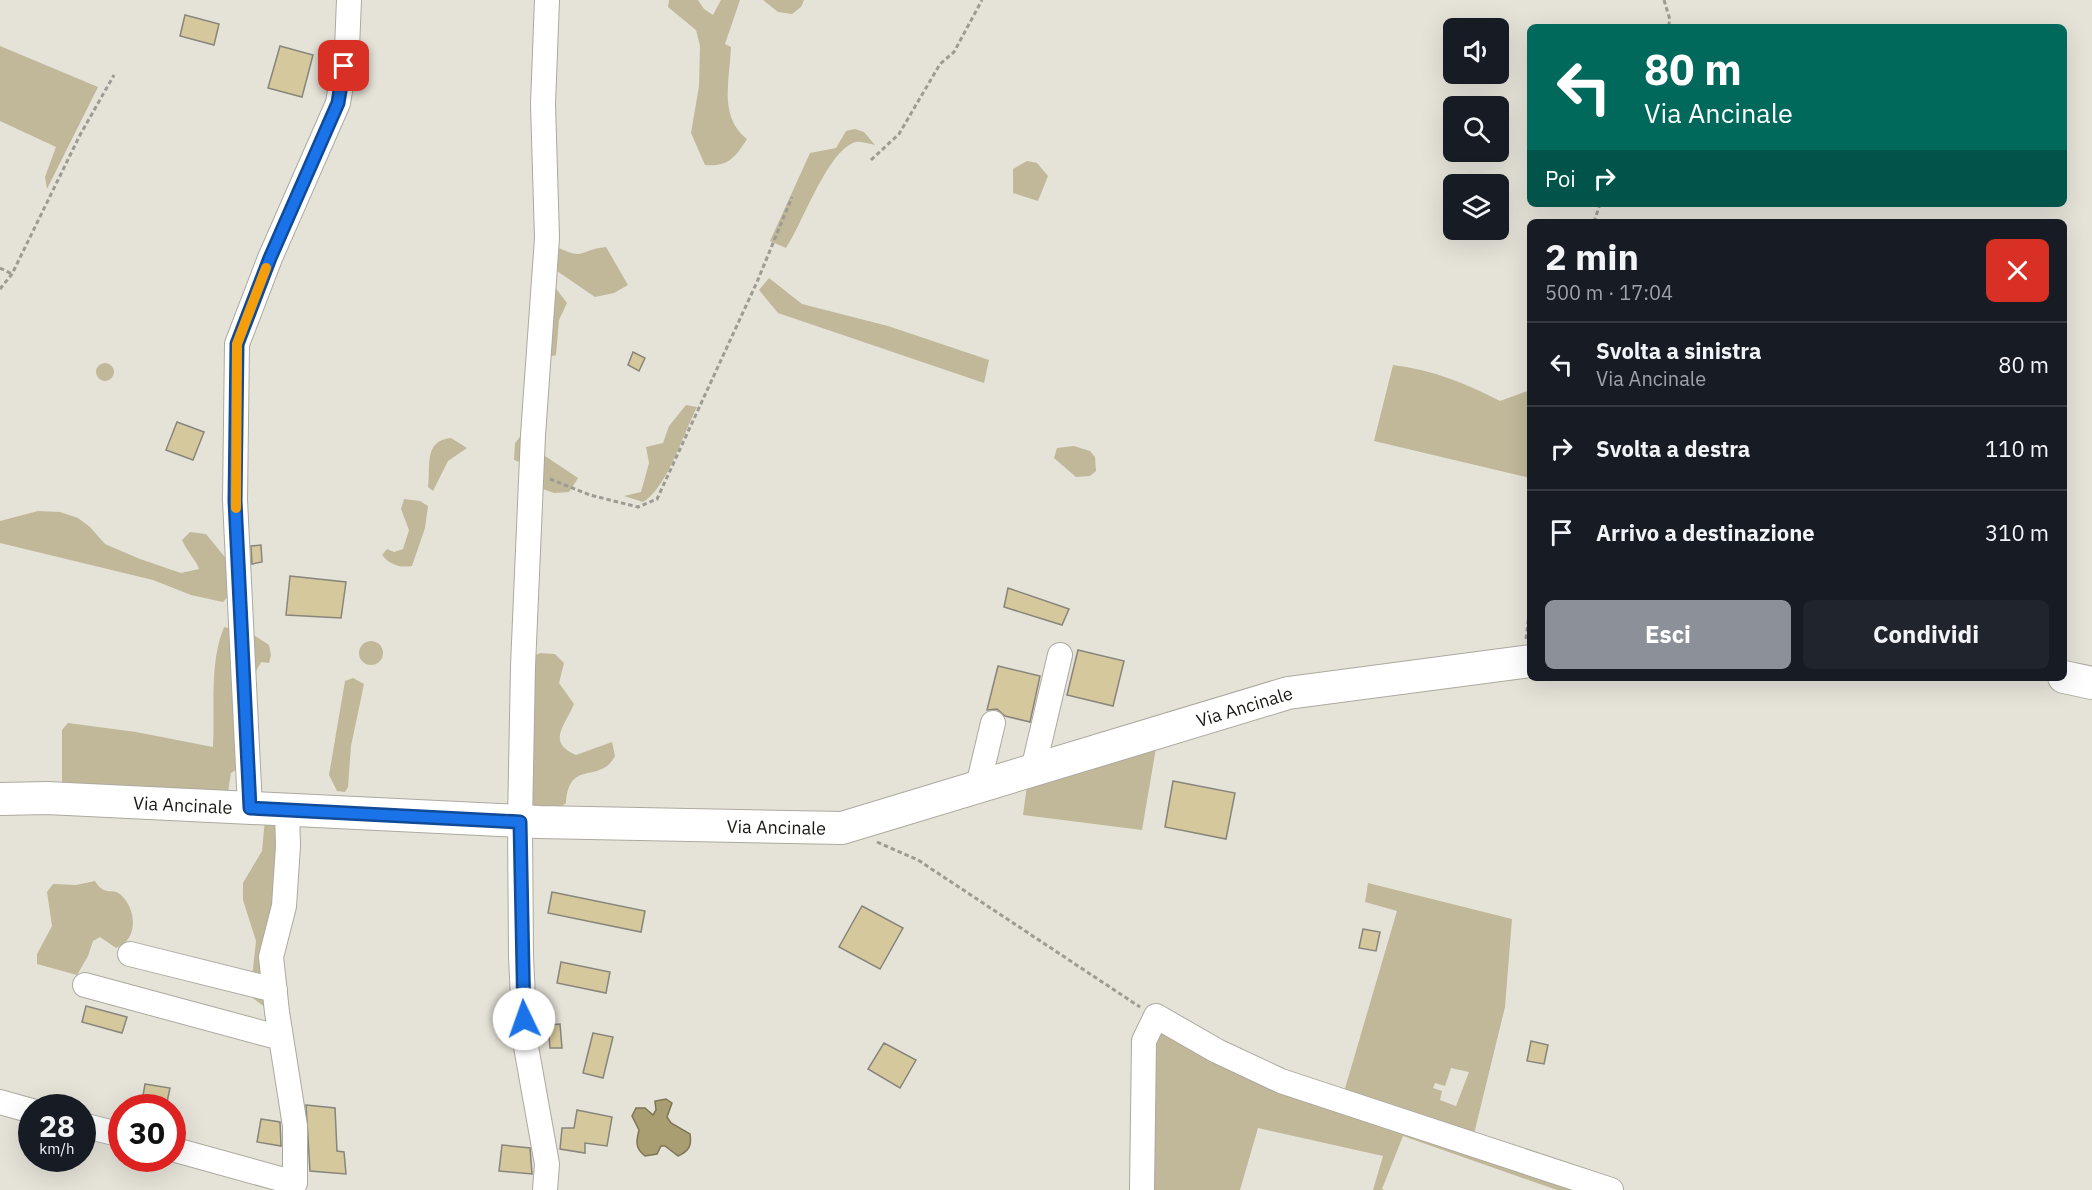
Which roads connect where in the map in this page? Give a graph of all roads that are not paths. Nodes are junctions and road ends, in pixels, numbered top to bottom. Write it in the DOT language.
graph roads {
  1 [pos="348,0"];
  2 [pos="547,0"];
  3 [pos="1060,655"];
  4 [pos="1527,662"];
  5 [pos="2067,678"];
  6 [pos="2092,683"];
  7 [pos="993,723"];
  8 [pos="1033,770"];
  9 [pos="978,786"];
  10 [pos="0,799"];
  11 [pos="250,808"];
  12 [pos="287,810"];
  13 [pos="520,822"];
  14 [pos="130,954"];
  15 [pos="85,985"];
  16 [pos="275,990"];
  17 [pos="281,1038"];
  18 [pos="0,1102"];
  19 [pos="18,1106"];
  20 [pos="186,1153"];
  21 [pos="290,1186"];
  22 [pos="545,1190"];
  23 [pos="1142,1190"];
  24 [pos="1611,1190"];
  1 -- 11 [label="street"];
  2 -- 13 [label="street"];
  3 -- 8 [label="street"];
  4 -- 8 [label="main road, Via Ancinale"];
  5 -- 6 [label="main road"];
  7 -- 9 [label="street"];
  8 -- 9 [label="main road, Via Ancinale"];
  9 -- 13 [label="main road, Via Ancinale"];
  10 -- 11 [label="main road, Via Ancinale"];
  11 -- 12 [label="main road, Via Ancinale"];
  12 -- 13 [label="main road, Via Ancinale"];
  12 -- 16 [label="street"];
  13 -- 22 [label="street"];
  14 -- 16 [label="street"];
  15 -- 17 [label="street"];
  16 -- 17 [label="street"];
  17 -- 21 [label="street"];
  18 -- 19 [label="street"];
  20 -- 21 [label="street"];
  23 -- 24 [label="street"];
}
